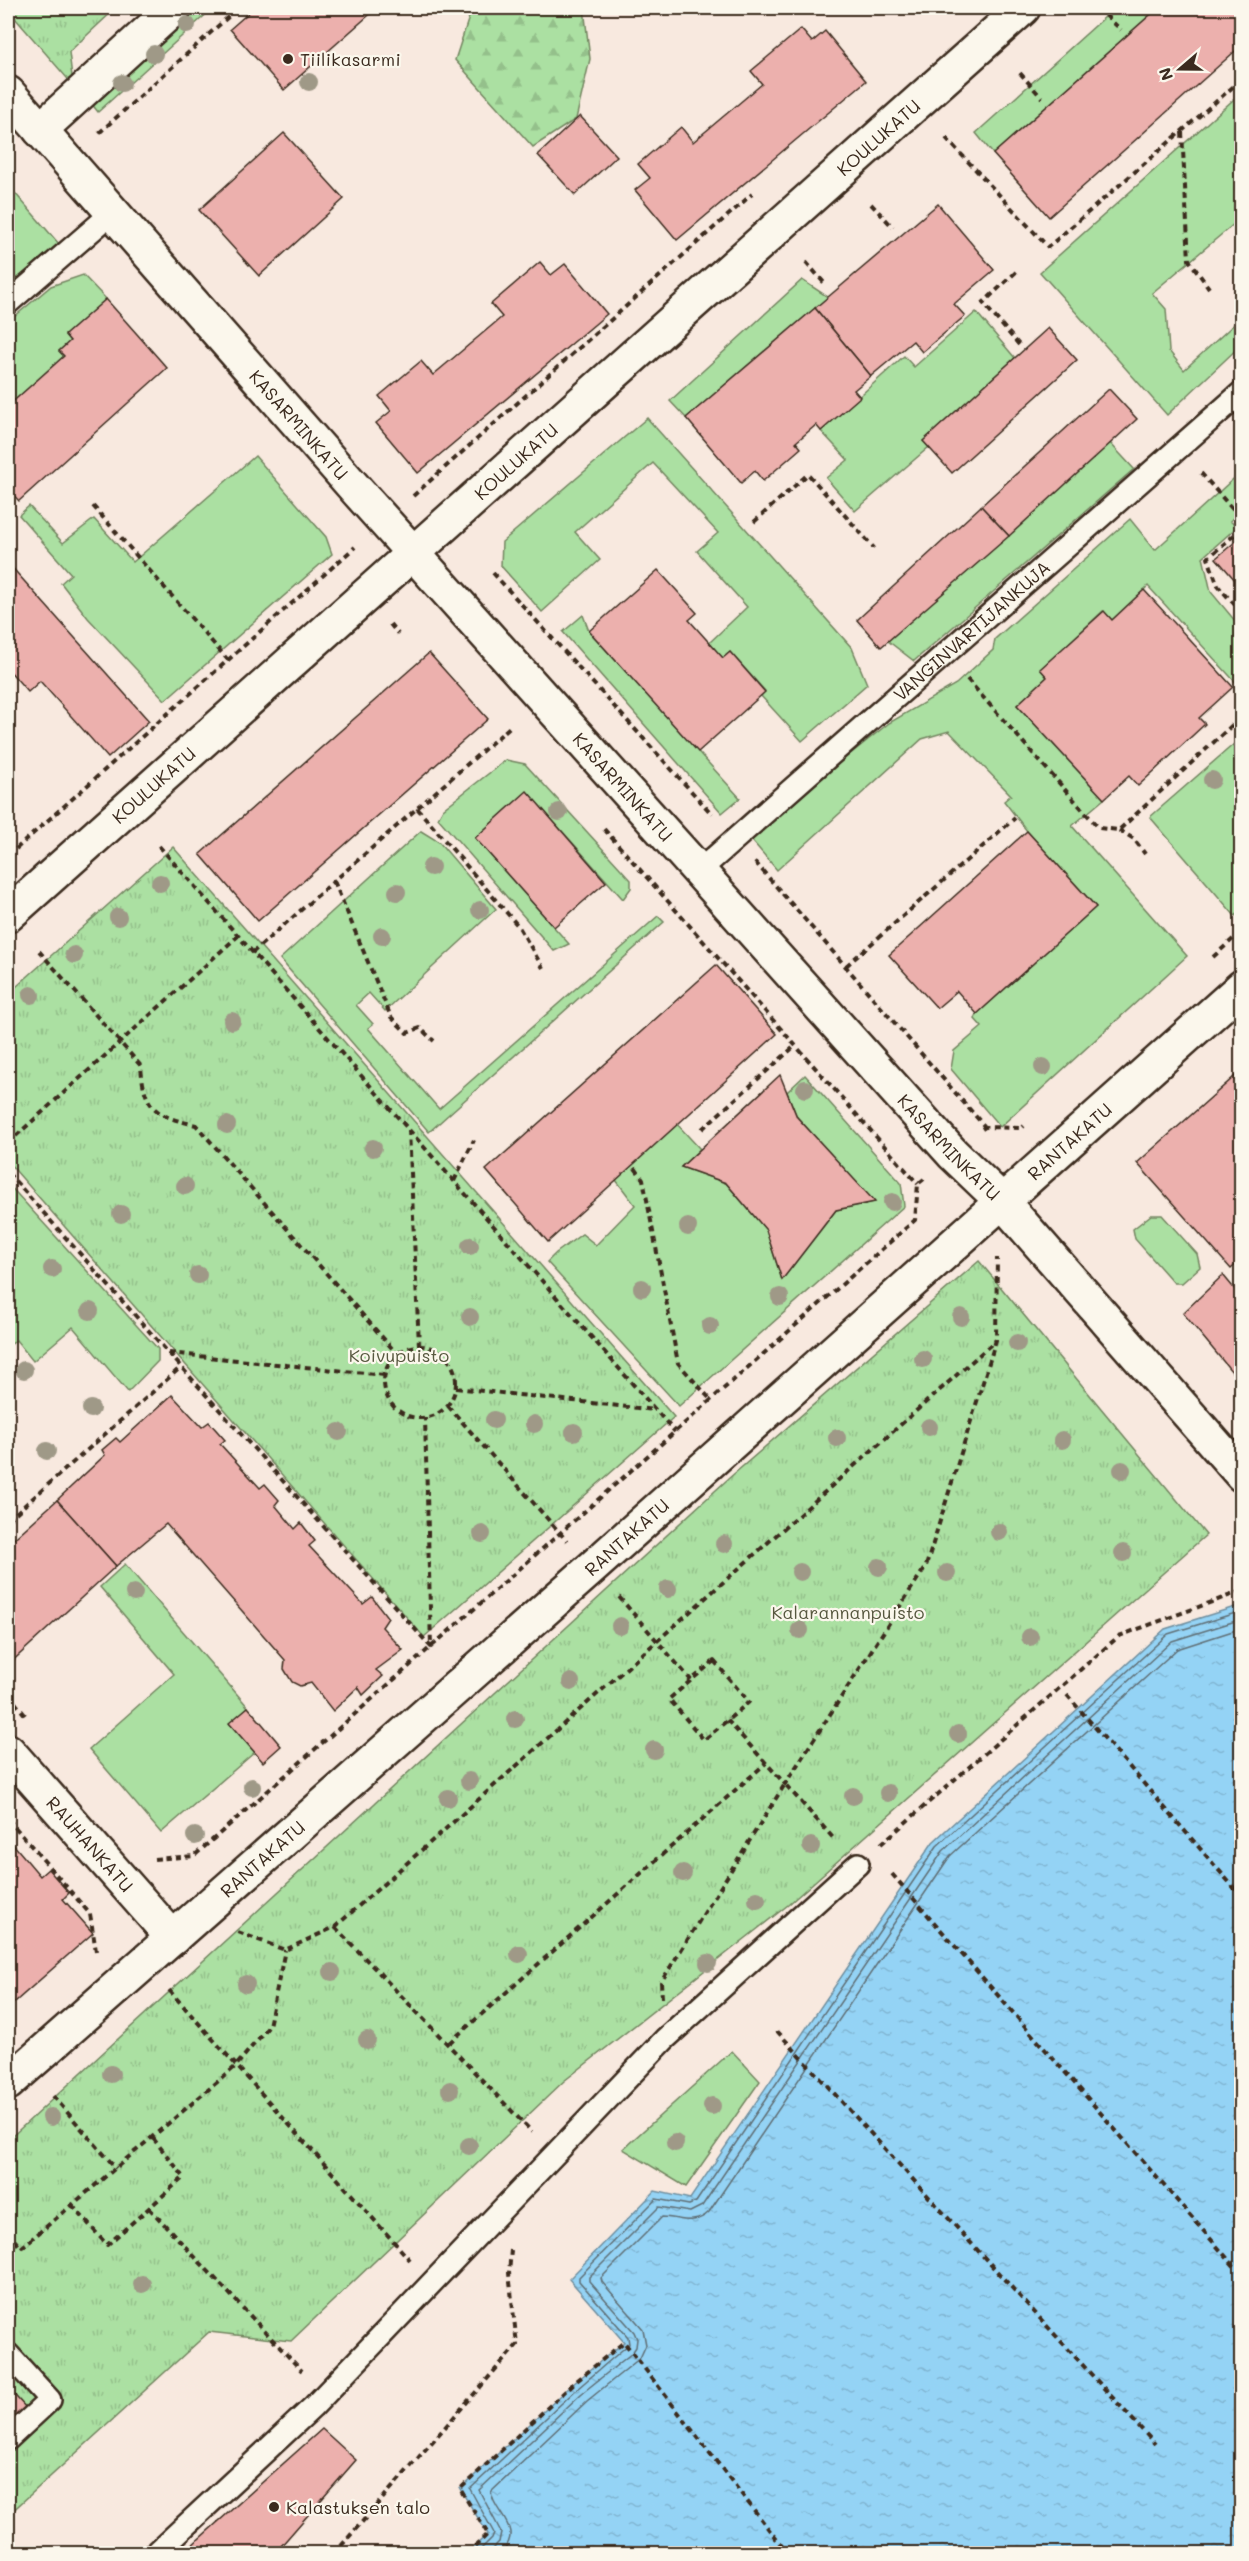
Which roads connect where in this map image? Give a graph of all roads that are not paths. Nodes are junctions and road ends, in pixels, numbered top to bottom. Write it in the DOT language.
graph roads {
  1 [pos="174,8"];
  2 [pos="1023,8"];
  3 [pos="8,93"];
  4 [pos="40,130"];
  5 [pos="112,213"];
  6 [pos="8,303"];
  7 [pos="1242,392"];
  8 [pos="413,553"];
  9 [pos="700,870"];
  10 [pos="8,915"];
  11 [pos="1242,987"];
  12 [pos="1001,1200"];
  13 [pos="1242,1475"];
  14 [pos="8,1751"];
  15 [pos="858,1864"];
  16 [pos="173,1938"];
  17 [pos="18,2074"];
  18 [pos="8,2354"];
  19 [pos="8,2439"];
  20 [pos="155,2553"];
  1 -- 4 [label="street"];
  2 -- 8 [label="street, KOULUKATU"];
  3 -- 4 [label="street, KASARMINKATU"];
  4 -- 5 [label="street, KASARMINKATU"];
  5 -- 6 [label="lane"];
  5 -- 8 [label="street, KASARMINKATU"];
  7 -- 9 [label="lane, VANGINVARTIJANKUJA"];
  8 -- 9 [label="street, KASARMINKATU"];
  8 -- 10 [label="street, KOULUKATU"];
  9 -- 12 [label="street, KASARMINKATU"];
  11 -- 12 [label="street, RANTAKATU"];
  12 -- 13 [label="street, KASARMINKATU"];
  12 -- 16 [label="street, RANTAKATU"];
  14 -- 16 [label="street, RAUHANKATU"];
  15 -- 20 [label="lane"];
  16 -- 17 [label="street, RANTAKATU"];
  18 -- 19 [label="lane"];
}
